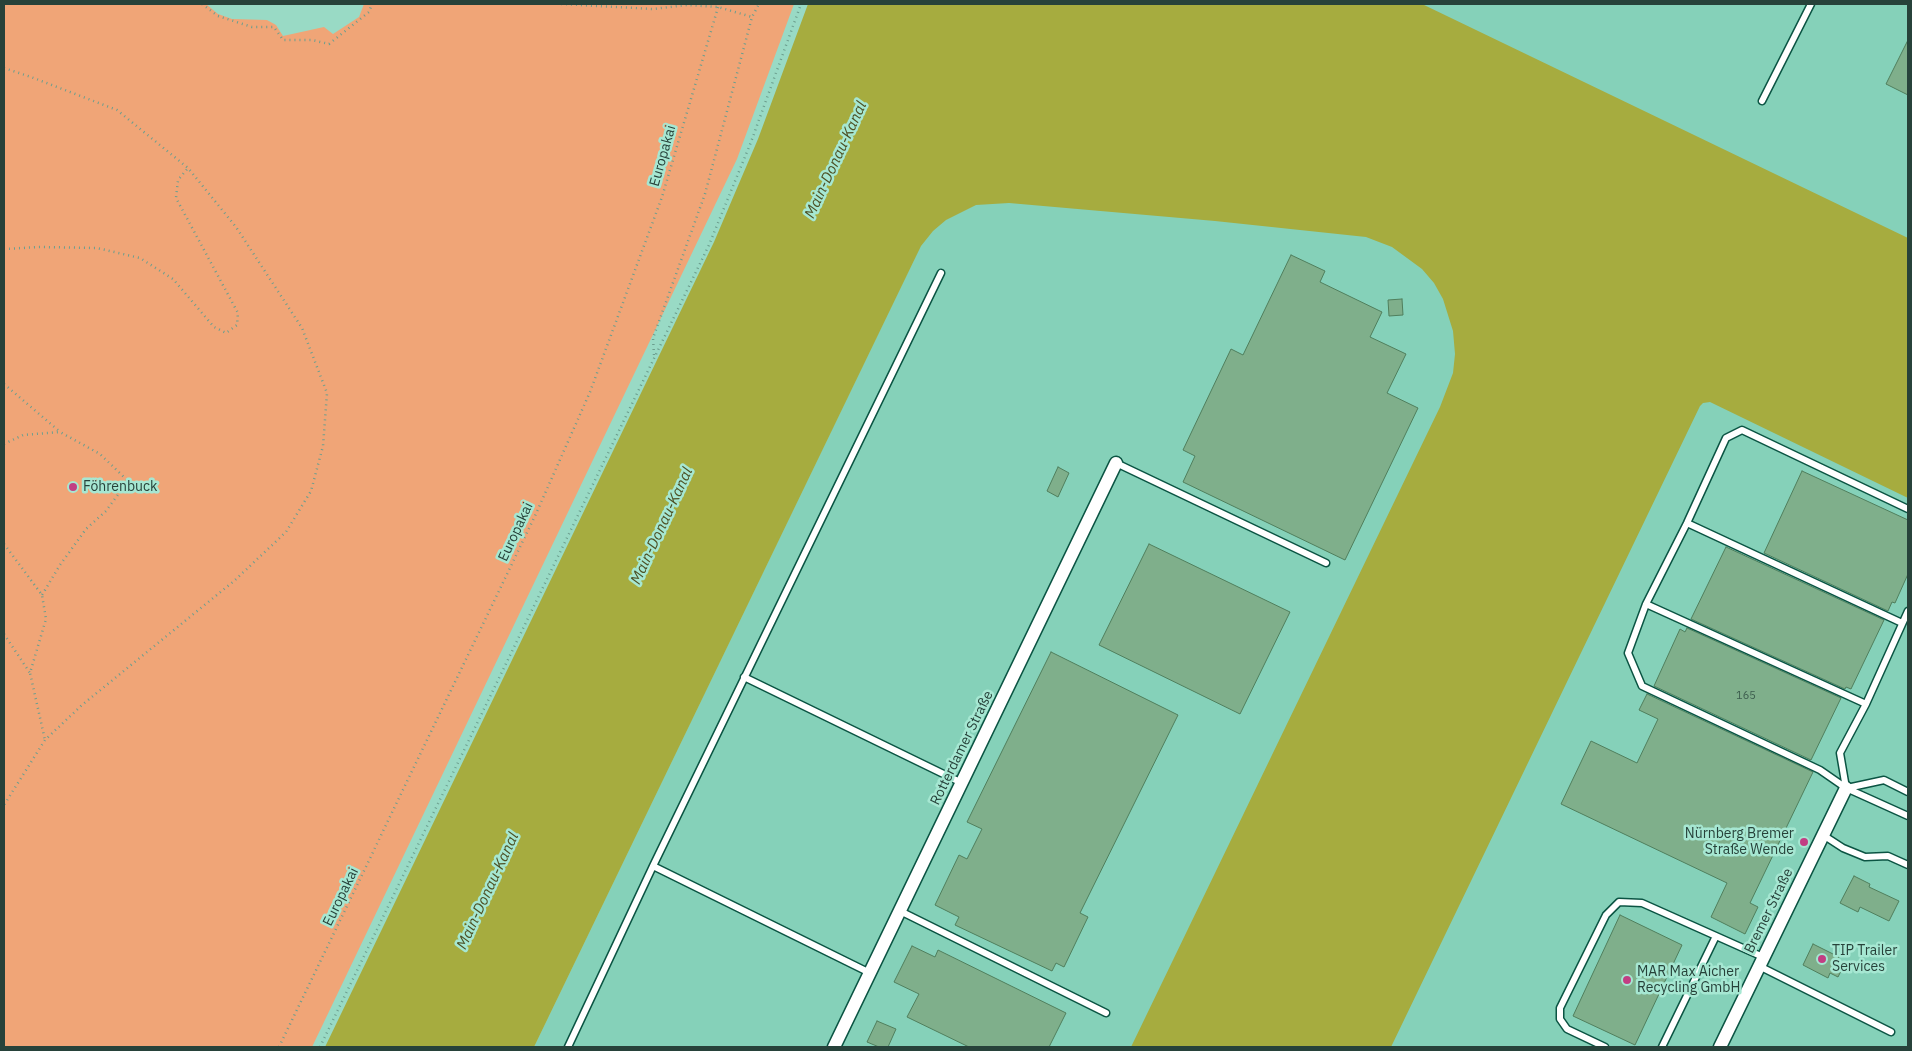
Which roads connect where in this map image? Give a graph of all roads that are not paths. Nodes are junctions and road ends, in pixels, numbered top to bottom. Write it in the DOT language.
graph roads {
  1 [pos="1811,4"];
  2 [pos="1762,101"];
  3 [pos="941,273"];
  4 [pos="1116,462"];
  5 [pos="1908,510"];
  6 [pos="1687,523"];
  7 [pos="1326,563"];
  8 [pos="1646,604"];
  9 [pos="1908,611"];
  10 [pos="1902,623"];
  11 [pos="744,677"];
  12 [pos="1866,704"];
  13 [pos="962,783"];
  14 [pos="1846,788"];
  15 [pos="1908,792"];
  16 [pos="1908,816"];
  17 [pos="1823,835"];
  18 [pos="1908,865"];
  19 [pos="653,866"];
  20 [pos="900,910"];
  21 [pos="1716,936"];
  22 [pos="1761,961"];
  23 [pos="870,972"];
  24 [pos="1106,1013"];
  25 [pos="1891,1032"];
  26 [pos="568,1047"];
  27 [pos="834,1047"];
  28 [pos="1605,1047"];
  29 [pos="1662,1047"];
  30 [pos="1720,1047"];
  1 -- 2 [label="lane"];
  3 -- 11 [label="lane"];
  4 -- 7 [label="lane"];
  4 -- 13 [label="street, Rotterdamer Straße"];
  5 -- 6 [label="lane"];
  6 -- 8 [label="lane"];
  6 -- 10 [label="lane"];
  8 -- 12 [label="lane"];
  8 -- 14 [label="lane"];
  9 -- 10 [label="lane"];
  10 -- 12 [label="lane"];
  11 -- 13 [label="lane"];
  11 -- 19 [label="lane"];
  12 -- 14 [label="lane"];
  13 -- 20 [label="street, Rotterdamer Straße"];
  14 -- 15 [label="lane"];
  14 -- 16 [label="lane"];
  14 -- 17 [label="street, Bremer Straße"];
  17 -- 18 [label="lane"];
  17 -- 22 [label="street, Bremer Straße"];
  19 -- 23 [label="lane"];
  19 -- 26 [label="lane"];
  20 -- 23 [label="street, Rotterdamer Straße"];
  20 -- 24 [label="lane"];
  21 -- 22 [label="lane"];
  21 -- 28 [label="lane"];
  21 -- 29 [label="lane"];
  22 -- 25 [label="lane"];
  22 -- 30 [label="street, Bremer Straße"];
  23 -- 27 [label="street, Rotterdamer Straße"];
}
